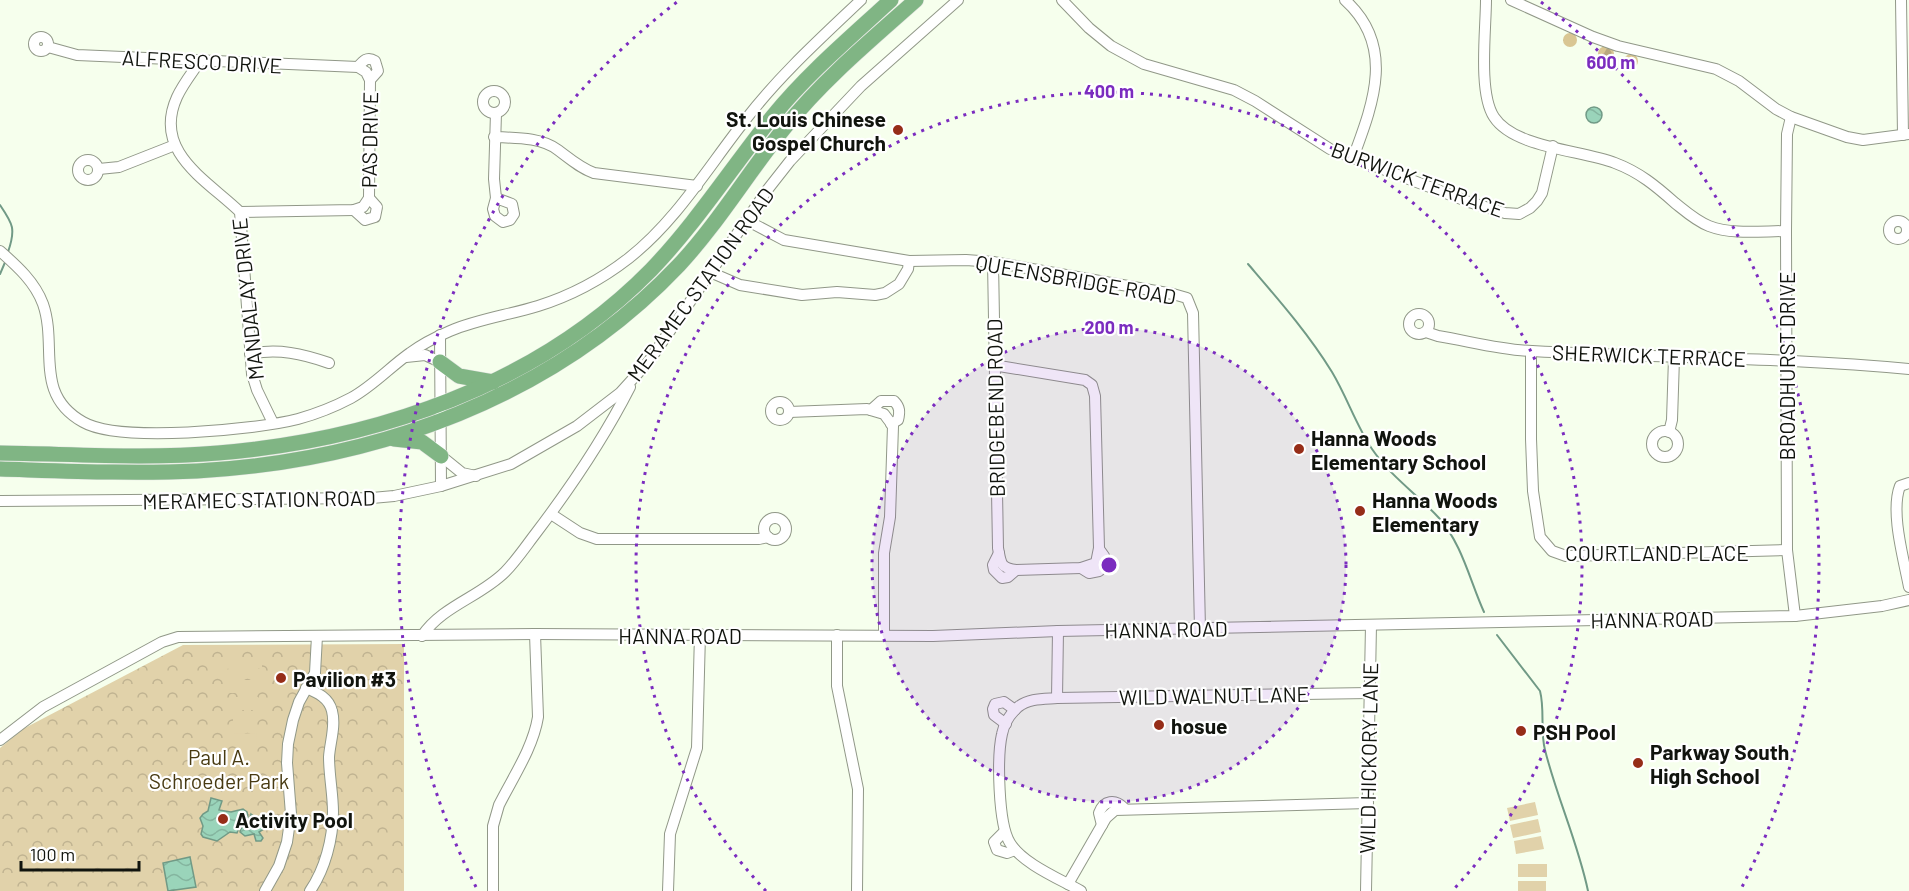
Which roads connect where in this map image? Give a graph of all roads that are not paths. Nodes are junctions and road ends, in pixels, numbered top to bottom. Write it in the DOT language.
graph roads {
  1 [pos="861,0"];
  2 [pos="891,0"];
  3 [pos="916,0"];
  4 [pos="958,0"];
  5 [pos="1062,0"];
  6 [pos="1345,0"];
  7 [pos="1486,0"];
  8 [pos="1511,0"];
  9 [pos="1901,0"];
  10 [pos="48,47"];
  11 [pos="200,62"];
  12 [pos="364,73"];
  13 [pos="496,113"];
  14 [pos="1791,117"];
  15 [pos="1906,134"];
  16 [pos="494,137"];
  17 [pos="175,146"];
  18 [pos="1553,146"];
  19 [pos="1353,158"];
  20 [pos="99,170"];
  21 [pos="697,186"];
  22 [pos="496,198"];
  23 [pos="240,212"];
  24 [pos="747,221"];
  25 [pos="1786,231"];
  26 [pos="0,251"];
  27 [pos="909,261"];
  28 [pos="993,262"];
  29 [pos="710,272"];
  30 [pos="1426,332"];
  31 [pos="440,335"];
  32 [pos="1531,351"];
  33 [pos="250,354"];
  34 [pos="405,357"];
  35 [pos="1674,358"];
  36 [pos="1785,359"];
  37 [pos="440,362"];
  38 [pos="328,363"];
  39 [pos="993,365"];
  40 [pos="1909,369"];
  41 [pos="636,376"];
  42 [pos="493,382"];
  43 [pos="441,404"];
  44 [pos="871,410"];
  45 [pos="789,412"];
  46 [pos="441,421"];
  47 [pos="273,423"];
  48 [pos="891,424"];
  49 [pos="1669,432"];
  50 [pos="388,438"];
  51 [pos="0,453"];
  52 [pos="441,456"];
  53 [pos="0,469"];
  54 [pos="476,476"];
  55 [pos="1909,483"];
  56 [pos="441,486"];
  57 [pos="0,501"];
  58 [pos="1903,505"];
  59 [pos="550,514"];
  60 [pos="768,537"];
  61 [pos="1099,548"];
  62 [pos="1786,550"];
  63 [pos="1081,568"];
  64 [pos="1909,587"];
  65 [pos="1909,600"];
  66 [pos="1795,616"];
  67 [pos="1371,625"];
  68 [pos="1200,629"];
  69 [pos="1058,631"];
  70 [pos="535,634"];
  71 [pos="700,634"];
  72 [pos="884,634"];
  73 [pos="837,635"];
  74 [pos="317,636"];
  75 [pos="422,636"];
  76 [pos="306,688"];
  77 [pos="1370,693"];
  78 [pos="1057,698"];
  79 [pos="1015,710"];
  80 [pos="1006,724"];
  81 [pos="0,740"];
  82 [pos="1368,803"];
  83 [pos="1068,884"];
  84 [pos="266,891"];
  85 [pos="310,891"];
  86 [pos="493,891"];
  87 [pos="668,891"];
  88 [pos="857,891"];
  89 [pos="1081,891"];
  90 [pos="1366,891"];
  1 -- 21 [label="street"];
  2 -- 42 [label="highway"];
  3 -- 46 [label="highway"];
  4 -- 24 [label="street, MERAMEC STATION ROAD"];
  5 -- 19 [label="street, BURWICK TERRACE"];
  6 -- 19 [label="street"];
  7 -- 18 [label="street"];
  8 -- 14 [label="street"];
  9 -- 15 [label="street"];
  10 -- 11 [label="street, ALFRESCO DRIVE"];
  11 -- 12 [label="street, ALFRESCO DRIVE"];
  11 -- 17 [label="street, MANDALAY DRIVE"];
  12 -- 23 [label="street, PAS DRIVE"];
  13 -- 16 [label="street"];
  14 -- 15 [label="street"];
  14 -- 25 [label="street, BROADHURST DRIVE"];
  16 -- 21 [label="street"];
  16 -- 22 [label="street"];
  17 -- 20 [label="street"];
  17 -- 23 [label="street, MANDALAY DRIVE"];
  18 -- 19 [label="street, BURWICK TERRACE"];
  18 -- 25 [label="street"];
  21 -- 31 [label="street"];
  23 -- 33 [label="street, MANDALAY DRIVE"];
  24 -- 27 [label="street, QUEENSBRIDGE ROAD"];
  24 -- 29 [label="street, MERAMEC STATION ROAD"];
  25 -- 36 [label="street, BROADHURST DRIVE"];
  26 -- 47 [label="street"];
  27 -- 28 [label="street, QUEENSBRIDGE ROAD"];
  27 -- 29 [label="street"];
  28 -- 39 [label="street, BRIDGEBEND ROAD"];
  28 -- 68 [label="street, QUEENSBRIDGE ROAD"];
  29 -- 41 [label="street, MERAMEC STATION ROAD"];
  30 -- 32 [label="street, SHERWICK TERRACE"];
  31 -- 34 [label="street"];
  31 -- 37 [label="street"];
  32 -- 35 [label="street, SHERWICK TERRACE"];
  32 -- 62 [label="street, COURTLAND PLACE"];
  33 -- 38 [label="street"];
  33 -- 47 [label="street, MANDALAY DRIVE"];
  34 -- 37 [label="street"];
  34 -- 47 [label="street"];
  35 -- 36 [label="street, SHERWICK TERRACE"];
  35 -- 49 [label="street"];
  36 -- 40 [label="street, SHERWICK TERRACE"];
  36 -- 62 [label="street, BROADHURST DRIVE"];
  37 -- 42 [label="highway"];
  37 -- 43 [label="street"];
  39 -- 61 [label="street"];
  39 -- 63 [label="street, BRIDGEBEND ROAD"];
  41 -- 54 [label="street, MERAMEC STATION ROAD"];
  41 -- 59 [label="street"];
  42 -- 43 [label="highway"];
  43 -- 46 [label="street"];
  43 -- 51 [label="highway"];
  44 -- 45 [label="street"];
  44 -- 48 [label="street"];
  44 -- 48 [label="street"];
  46 -- 50 [label="highway"];
  46 -- 52 [label="street"];
  48 -- 72 [label="street"];
  50 -- 52 [label="highway"];
  50 -- 53 [label="highway"];
  52 -- 54 [label="street"];
  52 -- 56 [label="street"];
  54 -- 56 [label="street, MERAMEC STATION ROAD"];
  55 -- 58 [label="street"];
  56 -- 57 [label="street, MERAMEC STATION ROAD"];
  58 -- 64 [label="street"];
  59 -- 60 [label="street"];
  59 -- 75 [label="street"];
  61 -- 63 [label="street, BRIDGEBEND ROAD"];
  61 -- 63 [label="street"];
  62 -- 66 [label="street, BROADHURST DRIVE"];
  65 -- 66 [label="street, HANNA ROAD"];
  66 -- 67 [label="street, HANNA ROAD"];
  67 -- 68 [label="street, HANNA ROAD"];
  67 -- 77 [label="street, WILD HICKORY LANE"];
  68 -- 69 [label="street, HANNA ROAD"];
  69 -- 72 [label="street, HANNA ROAD"];
  69 -- 78 [label="street"];
  70 -- 71 [label="street, HANNA ROAD"];
  70 -- 75 [label="street, HANNA ROAD"];
  70 -- 86 [label="street"];
  71 -- 73 [label="street, HANNA ROAD"];
  71 -- 87 [label="street"];
  72 -- 73 [label="street, HANNA ROAD"];
  73 -- 88 [label="street"];
  74 -- 75 [label="street, HANNA ROAD"];
  74 -- 76 [label="street"];
  74 -- 81 [label="street, HANNA ROAD"];
  76 -- 84 [label="street"];
  76 -- 85 [label="street"];
  77 -- 78 [label="street, WILD WALNUT LANE"];
  77 -- 82 [label="street, WILD HICKORY LANE"];
  78 -- 79 [label="street, WILD WALNUT LANE"];
  79 -- 80 [label="street"];
  79 -- 80 [label="street, WILD WALNUT LANE"];
  80 -- 83 [label="street"];
  82 -- 83 [label="street"];
  82 -- 90 [label="street, WILD HICKORY LANE"];
  83 -- 89 [label="street"];
}
